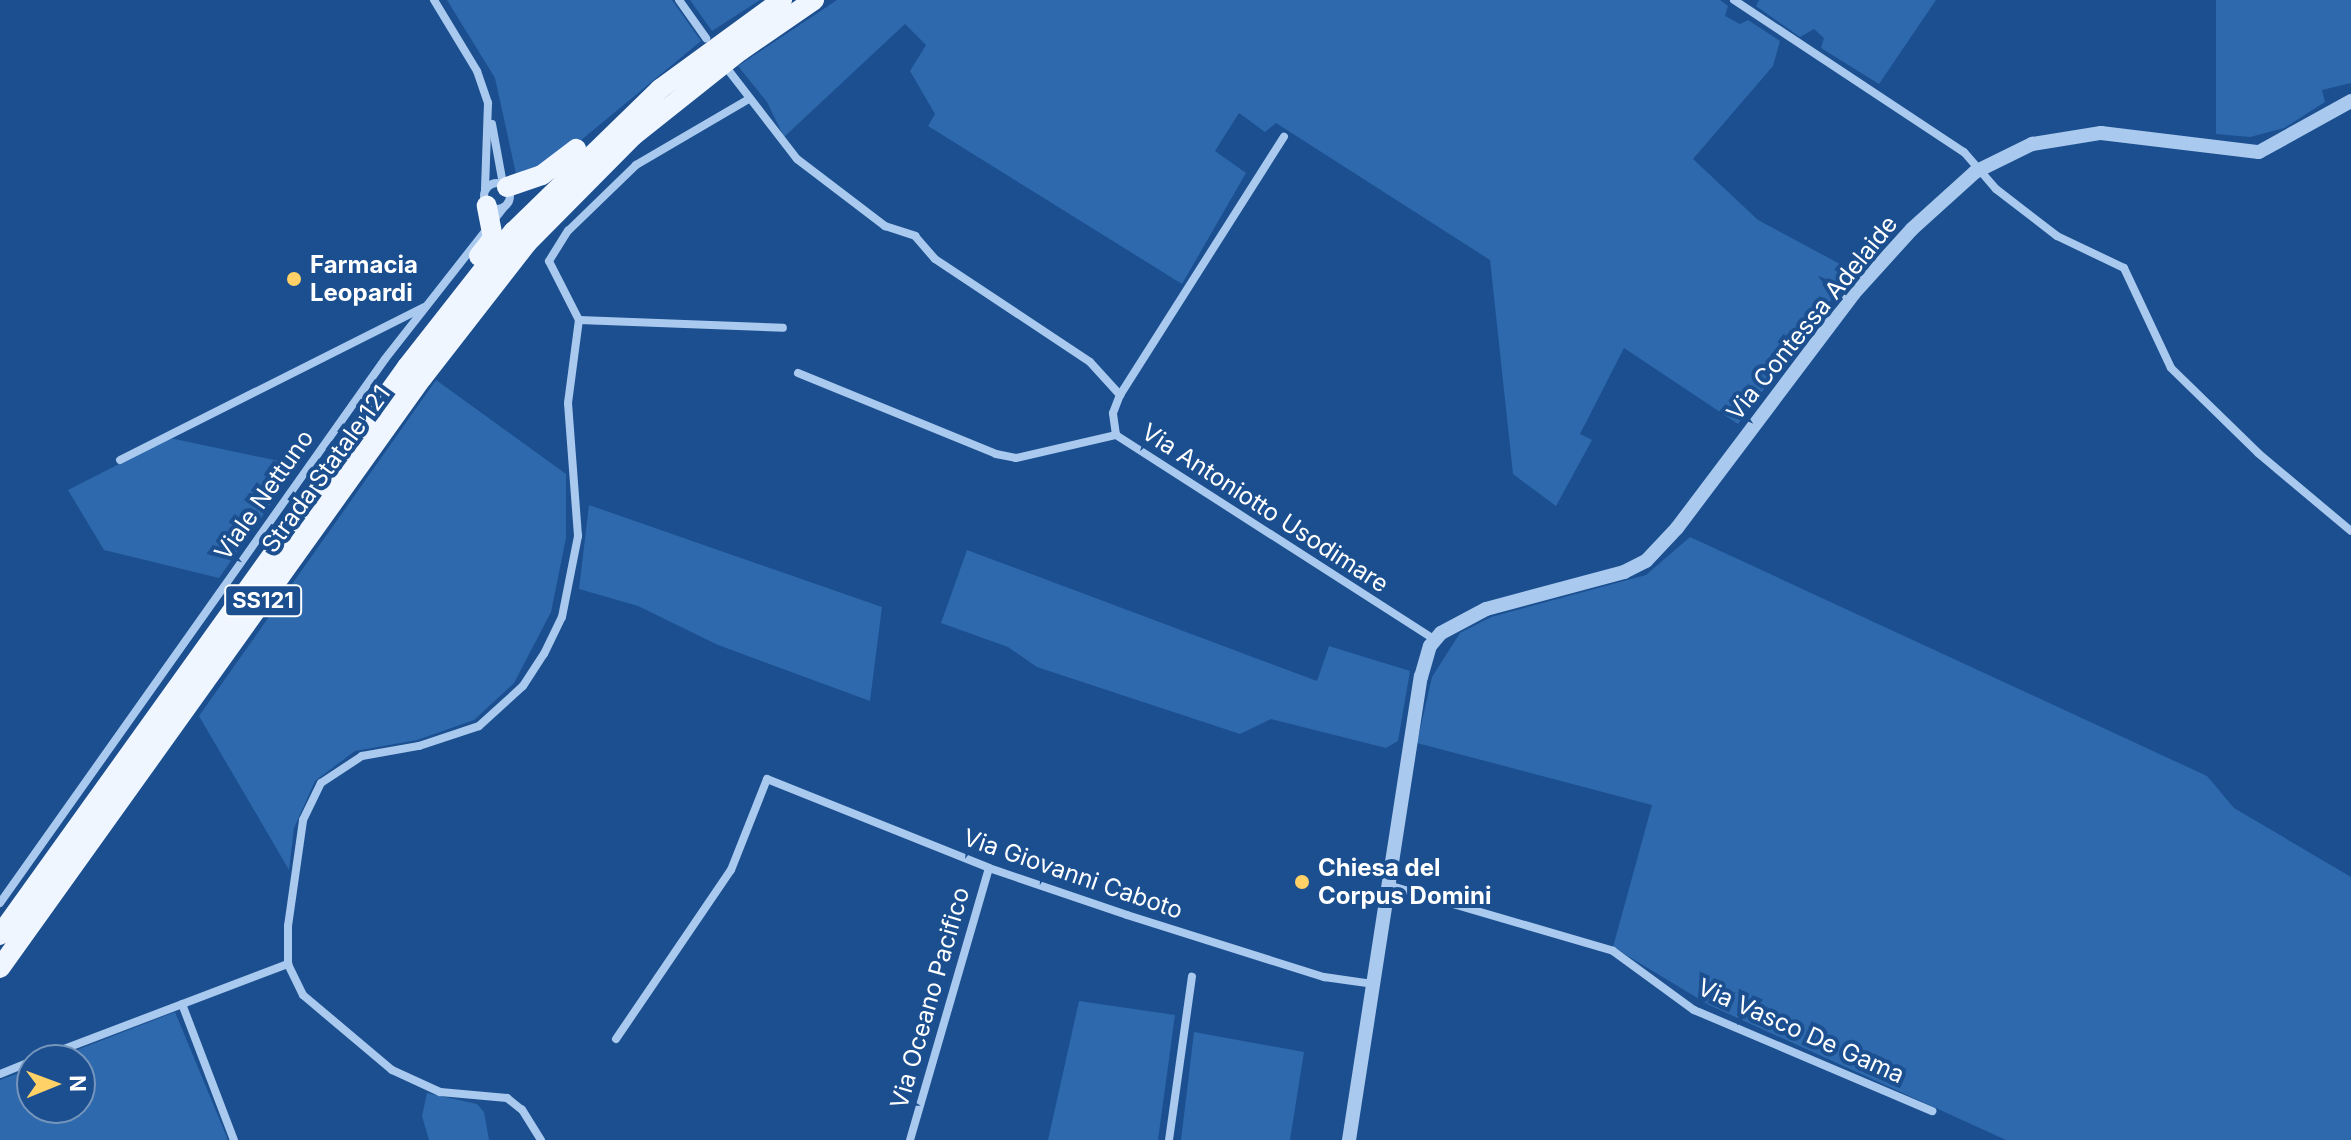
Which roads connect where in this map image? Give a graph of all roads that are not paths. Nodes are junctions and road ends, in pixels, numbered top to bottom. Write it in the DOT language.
graph roads {
  1 [pos="434,0"];
  2 [pos="679,0"];
  3 [pos="782,0"];
  4 [pos="814,0"];
  5 [pos="1734,0"];
  6 [pos="706,38"];
  7 [pos="729,71"];
  8 [pos="660,89"];
  9 [pos="749,99"];
  10 [pos="2351,101"];
  11 [pos="488,103"];
  12 [pos="1284,137"];
  13 [pos="1981,168"];
  14 [pos="493,204"];
  15 [pos="526,231"];
  16 [pos="425,306"];
  17 [pos="579,320"];
  18 [pos="783,328"];
  19 [pos="407,367"];
  20 [pos="798,373"];
  21 [pos="1120,395"];
  22 [pos="1116,435"];
  23 [pos="120,460"];
  24 [pos="2351,531"];
  25 [pos="1435,640"];
  26 [pos="989,868"];
  27 [pos="1388,885"];
  28 [pos="0,903"];
  29 [pos="0,935"];
  30 [pos="288,964"];
  31 [pos="0,968"];
  32 [pos="1192,977"];
  33 [pos="1373,984"];
  34 [pos="182,1004"];
  35 [pos="616,1039"];
  36 [pos="78,1044"];
  37 [pos="1932,1111"];
  38 [pos="234,1140"];
  39 [pos="541,1140"];
  40 [pos="910,1140"];
  41 [pos="1169,1140"];
  42 [pos="1349,1140"];
  1 -- 11 [label="street"];
  2 -- 6 [label="street"];
  3 -- 8 [label="main road, SS121"];
  4 -- 15 [label="main road, SS121"];
  5 -- 13 [label="street"];
  7 -- 9 [label="street"];
  8 -- 14 [label="main road"];
  8 -- 15 [label="main road, SS121"];
  9 -- 17 [label="street"];
  9 -- 21 [label="street"];
  10 -- 13 [label="street, Via Contessa Adelaide"];
  11 -- 14 [label="street"];
  11 -- 14 [label="street"];
  12 -- 21 [label="street"];
  13 -- 24 [label="street"];
  13 -- 25 [label="street, Via Contessa Adelaide"];
  14 -- 16 [label="street, Viale Nettuno"];
  14 -- 19 [label="main road"];
  15 -- 19 [label="main road, Strada Statale 121 / SS121"];
  15 -- 31 [label="main road, Strada Statale 121 / SS121"];
  16 -- 23 [label="street"];
  16 -- 28 [label="street, Viale Nettuno"];
  17 -- 18 [label="street"];
  17 -- 30 [label="street"];
  19 -- 29 [label="main road, Strada Statale 121 / SS121"];
  20 -- 22 [label="street, Via Antoniotto Usodimare"];
  21 -- 22 [label="street"];
  22 -- 25 [label="street, Via Antoniotto Usodimare"];
  25 -- 27 [label="street"];
  26 -- 33 [label="street, Via Giovanni Caboto"];
  26 -- 35 [label="street, Via Giovanni Caboto"];
  26 -- 40 [label="street, Via Oceano Pacifico"];
  27 -- 33 [label="street"];
  27 -- 37 [label="street, Via Vasco De Gama"];
  30 -- 34 [label="street"];
  30 -- 39 [label="street"];
  32 -- 41 [label="street"];
  33 -- 42 [label="street"];
  34 -- 36 [label="street"];
  34 -- 38 [label="street"];
}
